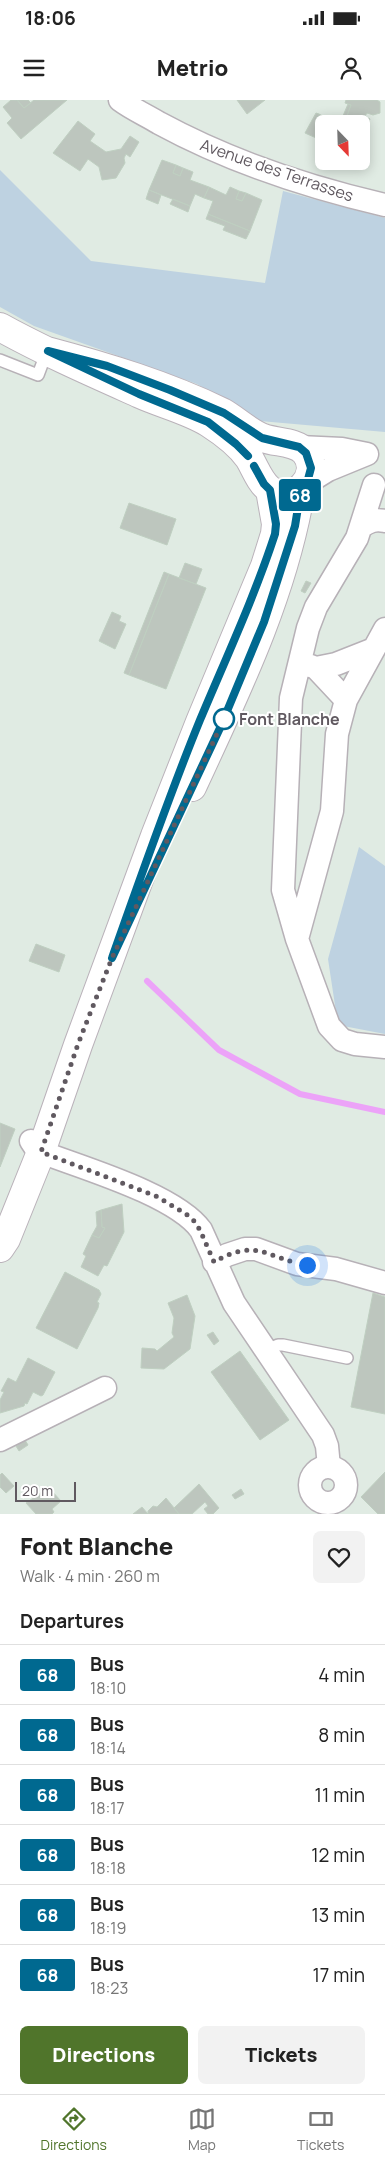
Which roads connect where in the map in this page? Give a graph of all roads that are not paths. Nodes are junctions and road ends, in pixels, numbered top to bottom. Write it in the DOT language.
graph roads {
  1 [pos="120,100"];
  2 [pos="385,204"];
  3 [pos="0,327"];
  4 [pos="48,351"];
  5 [pos="0,360"];
  6 [pos="290,445"];
  7 [pos="376,454"];
  8 [pos="265,483"];
  9 [pos="304,486"];
  10 [pos="380,493"];
  11 [pos="385,520"];
  12 [pos="361,527"];
  13 [pos="385,629"];
  14 [pos="374,649"];
  15 [pos="308,665"];
  16 [pos="346,700"];
  17 [pos="297,908"];
  18 [pos="112,958"];
  19 [pos="385,1047"];
  20 [pos="36,1146"];
  21 [pos="0,1208"];
  22 [pos="0,1248"];
  23 [pos="214,1262"];
  24 [pos="385,1284"];
  25 [pos="261,1342"];
  26 [pos="347,1358"];
  27 [pos="105,1388"];
  28 [pos="0,1440"];
  29 [pos="331,1509"];
  1 -- 2 [label="street, Avenue des Terrasses"];
  3 -- 4 [label="main road"];
  4 -- 5 [label="lane"];
  4 -- 6 [label="main road"];
  4 -- 8 [label="main road"];
  6 -- 7 [label="street"];
  6 -- 8 [label="main road"];
  6 -- 9 [label="main road"];
  7 -- 9 [label="street"];
  7 -- 10 [label="street"];
  8 -- 9 [label="main road"];
  8 -- 18 [label="main road"];
  9 -- 18 [label="main road"];
  10 -- 12 [label="street"];
  11 -- 12 [label="street"];
  12 -- 15 [label="street"];
  13 -- 14 [label="street"];
  14 -- 15 [label="street"];
  14 -- 16 [label="street"];
  15 -- 16 [label="street"];
  15 -- 17 [label="street"];
  16 -- 17 [label="street"];
  17 -- 19 [label="street"];
  18 -- 20 [label="main road"];
  20 -- 21 [label="main road"];
  20 -- 22 [label="main road"];
  20 -- 23 [label="street"];
  23 -- 24 [label="street"];
  23 -- 25 [label="street"];
  25 -- 26 [label="lane"];
  25 -- 29 [label="street"];
  27 -- 28 [label="street"];
}
